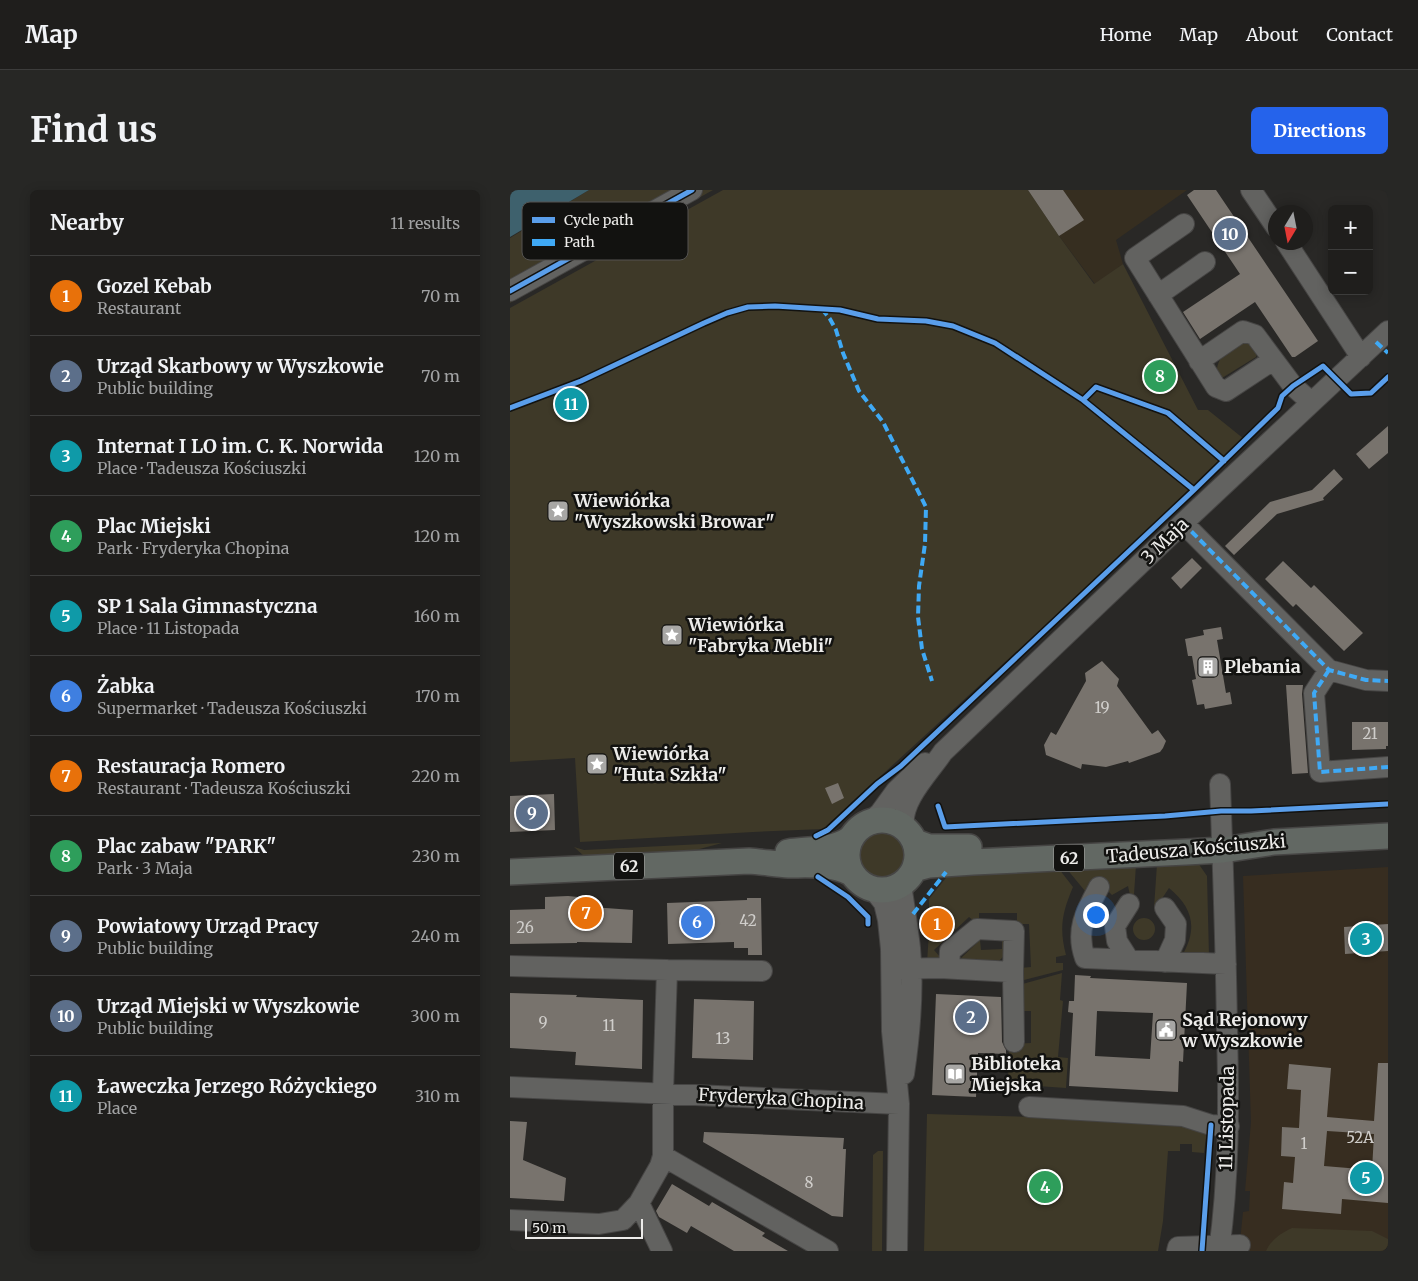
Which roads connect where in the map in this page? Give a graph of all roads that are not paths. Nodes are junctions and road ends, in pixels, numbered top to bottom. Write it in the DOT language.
graph roads {
  1 [pos="692,190"];
  2 [pos="1251,190"];
  3 [pos="670,202"];
  4 [pos="1268,215"];
  5 [pos="1184,224"];
  6 [pos="1291,250"];
  7 [pos="566,260"];
  8 [pos="1206,262"];
  9 [pos="510,291"];
  10 [pos="1158,295"];
  11 [pos="1384,342"];
  12 [pos="1361,357"];
  13 [pos="1274,360"];
  14 [pos="1198,361"];
  15 [pos="1311,402"];
  16 [pos="1183,523"];
  17 [pos="1329,670"];
  18 [pos="1388,681"];
  19 [pos="944,752"];
  20 [pos="1388,767"];
  21 [pos="1220,784"];
  22 [pos="1388,820"];
  23 [pos="870,822"];
  24 [pos="909,835"];
  25 [pos="1388,836"];
  26 [pos="850,839"];
  27 [pos="1223,842"];
  28 [pos="749,861"];
  29 [pos="510,872"];
  30 [pos="852,873"];
  31 [pos="909,876"];
  32 [pos="1099,887"];
  33 [pos="873,889"];
  34 [pos="1129,904"];
  35 [pos="1165,908"];
  36 [pos="1129,960"];
  37 [pos="1164,962"];
  38 [pos="1226,964"];
  39 [pos="510,966"];
  40 [pos="949,968"];
  41 [pos="901,969"];
  42 [pos="667,970"];
  43 [pos="762,971"];
  44 [pos="1013,972"];
  45 [pos="1014,1042"];
  46 [pos="510,1087"];
  47 [pos="663,1093"];
  48 [pos="899,1104"];
  49 [pos="1029,1108"];
  50 [pos="1229,1126"];
  51 [pos="664,1156"];
  52 [pos="639,1203"];
  53 [pos="510,1220"];
  54 [pos="1226,1247"];
  55 [pos="662,1251"];
  56 [pos="828,1251"];
  57 [pos="896,1251"];
  58 [pos="1177,1251"];
  1 -- 3 [label="street"];
  2 -- 4 [label="street"];
  5 -- 10 [label="street"];
  6 -- 12 [label="street"];
  7 -- 9 [label="street"];
  8 -- 10 [label="street"];
  10 -- 14 [label="street"];
  11 -- 12 [label="street, 3 Maja"];
  12 -- 15 [label="street, 3 Maja"];
  13 -- 14 [label="street"];
  13 -- 14 [label="street"];
  13 -- 15 [label="street"];
  15 -- 16 [label="street, 3 Maja"];
  16 -- 17 [label="street"];
  16 -- 19 [label="street, 3 Maja"];
  17 -- 18 [label="street"];
  17 -- 20 [label="street"];
  19 -- 23 [label="street, 3 Maja"];
  19 -- 24 [label="street, 3 Maja"];
  21 -- 27 [label="street, 11 Listopada"];
  22 -- 27 [label="main road, Tadeusza Kościuszki / 62"];
  23 -- 24 [label="main road"];
  23 -- 26 [label="main road"];
  24 -- 27 [label="main road, Tadeusza Kościuszki / 62"];
  24 -- 31 [label="main road"];
  25 -- 27 [label="main road, Tadeusza Kościuszki / 62"];
  26 -- 28 [label="main road, 62"];
  26 -- 30 [label="main road"];
  27 -- 31 [label="main road, Tadeusza Kościuszki / 62"];
  27 -- 38 [label="street, 11 Listopada"];
  28 -- 29 [label="main road, 62"];
  28 -- 30 [label="main road, 62"];
  30 -- 33 [label="main road"];
  31 -- 33 [label="main road"];
  31 -- 41 [label="street"];
  32 -- 36 [label="street"];
  33 -- 41 [label="street"];
  34 -- 36 [label="street"];
  35 -- 37 [label="street"];
  36 -- 37 [label="street"];
  37 -- 38 [label="street"];
  38 -- 50 [label="street, 11 Listopada"];
  39 -- 42 [label="street"];
  40 -- 41 [label="street"];
  40 -- 44 [label="street"];
  40 -- 44 [label="street"];
  41 -- 48 [label="street"];
  42 -- 43 [label="street"];
  42 -- 47 [label="street"];
  44 -- 45 [label="street"];
  46 -- 47 [label="street, Fryderyka Chopina"];
  47 -- 48 [label="street, Fryderyka Chopina"];
  47 -- 51 [label="street"];
  48 -- 57 [label="street"];
  49 -- 50 [label="street"];
  50 -- 54 [label="street, 11 Listopada"];
  51 -- 52 [label="street"];
  51 -- 56 [label="street"];
  52 -- 53 [label="street"];
  52 -- 55 [label="street"];
  54 -- 58 [label="street"];
}
